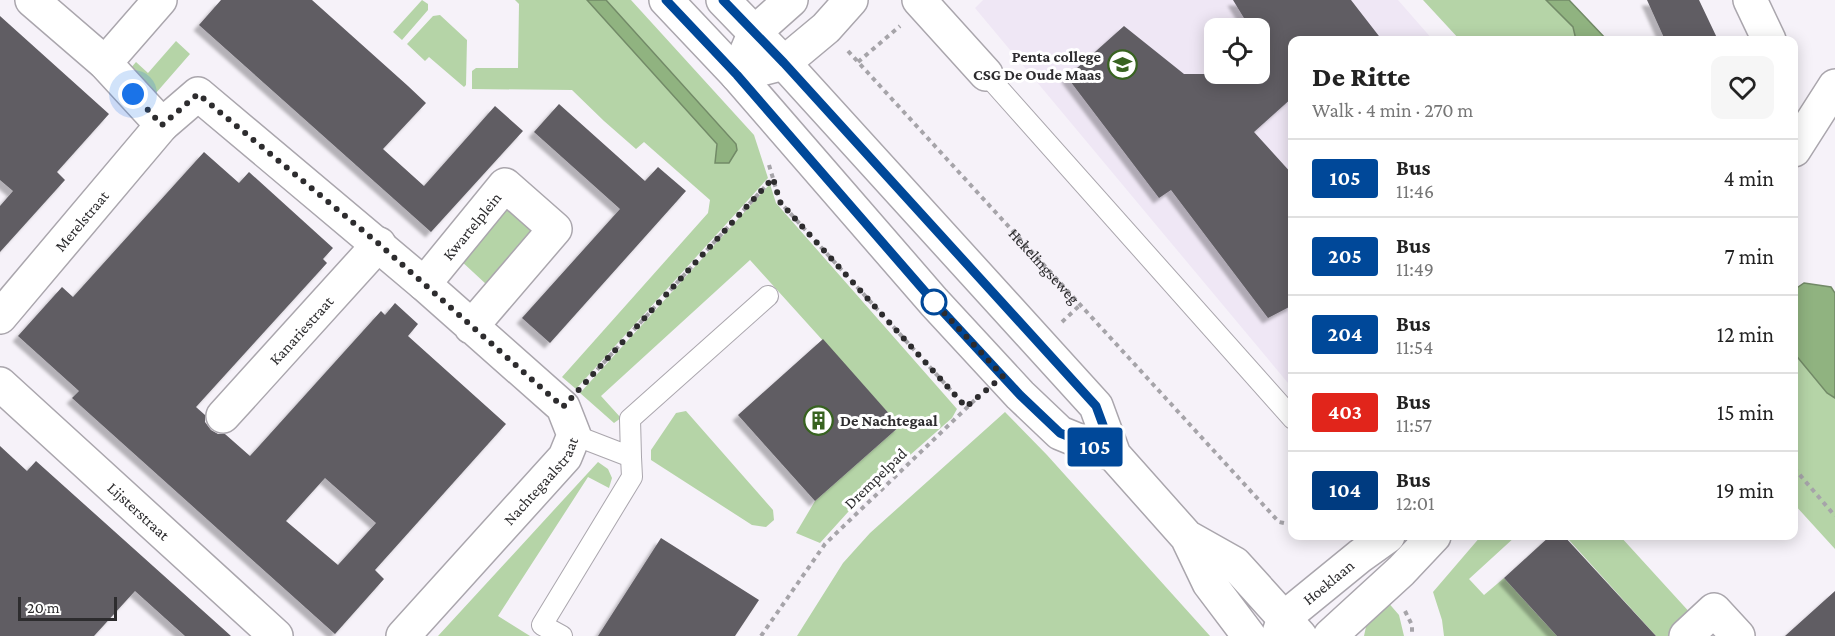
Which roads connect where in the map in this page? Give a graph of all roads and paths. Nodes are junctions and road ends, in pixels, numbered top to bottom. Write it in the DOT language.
graph roads {
  1 [pos="32,0"];
  2 [pos="160,0"];
  3 [pos="666,0"];
  4 [pos="723,0"];
  5 [pos="791,0"];
  6 [pos="851,0"];
  7 [pos="1750,0"];
  8 [pos="921,3"];
  9 [pos="826,28"];
  10 [pos="755,32"];
  11 [pos="1768,36"];
  12 [pos="858,62"];
  13 [pos="105,63"];
  14 [pos="784,63"];
  15 [pos="986,74"];
  16 [pos="737,75"];
  17 [pos="1835,86"];
  18 [pos="162,125"];
  19 [pos="1798,144"];
  20 [pos="766,156"];
  21 [pos="773,178"];
  22 [pos="379,244"];
  23 [pos="424,284"];
  24 [pos="768,296"];
  25 [pos="5,299"];
  26 [pos="1079,306"];
  27 [pos="471,327"];
  28 [pos="1039,343"];
  29 [pos="1003,376"];
  30 [pos="0,384"];
  31 [pos="966,407"];
  32 [pos="1288,413"];
  33 [pos="223,416"];
  34 [pos="569,421"];
  35 [pos="1114,455"];
  36 [pos="631,456"];
  37 [pos="1798,473"];
  38 [pos="1835,516"];
  39 [pos="1288,524"];
  40 [pos="1187,537"];
  41 [pos="1382,540"];
  42 [pos="1430,540"];
  43 [pos="1287,630"];
  44 [pos="276,636"];
  45 [pos="404,636"];
  46 [pos="562,636"];
  47 [pos="761,636"];
  48 [pos="1249,636"];
  49 [pos="1330,636"];
  50 [pos="1686,636"];
  51 [pos="1737,636"];
  1 -- 13 [label="street"];
  2 -- 13 [label="street"];
  3 -- 16 [label="street"];
  4 -- 10 [label="street"];
  5 -- 10 [label="street"];
  6 -- 9 [label="street"];
  7 -- 11 [label="street"];
  8 -- 12 [label="path"];
  8 -- 15 [label="street"];
  9 -- 12 [label="path, Hekelingseweg"];
  9 -- 14 [label="street"];
  10 -- 14 [label="street"];
  10 -- 16 [label="street"];
  12 -- 26 [label="path, Hekelingseweg"];
  13 -- 18 [label="street"];
  14 -- 16 [label="street"];
  14 -- 28 [label="street"];
  15 -- 32 [label="lane"];
  16 -- 29 [label="street"];
  17 -- 19 [label="street"];
  18 -- 22 [label="street, Merelstraat"];
  18 -- 25 [label="street, Merelstraat"];
  20 -- 21 [label="path"];
  21 -- 31 [label="path"];
  21 -- 34 [label="path"];
  22 -- 23 [label="street"];
  22 -- 33 [label="street, Kanariestraat"];
  23 -- 27 [label="street"];
  23 -- 27 [label="street, Kwartelplein"];
  24 -- 36 [label="lane"];
  26 -- 28 [label="path"];
  26 -- 39 [label="path, Hekelingseweg"];
  27 -- 34 [label="street, Nachtegaalstraat"];
  28 -- 35 [label="street"];
  29 -- 31 [label="path, Drempelpad"];
  29 -- 35 [label="street"];
  30 -- 44 [label="street, Lijsterstraat"];
  31 -- 47 [label="path, Drempelpad"];
  34 -- 36 [label="lane"];
  34 -- 45 [label="street, Nachtegaalstraat"];
  35 -- 40 [label="street"];
  36 -- 46 [label="lane"];
  37 -- 38 [label="path"];
  40 -- 43 [label="street"];
  40 -- 48 [label="street"];
  41 -- 43 [label="street, Hoeklaan"];
  42 -- 49 [label="street"];
  50 -- 51 [label="street"];
}
